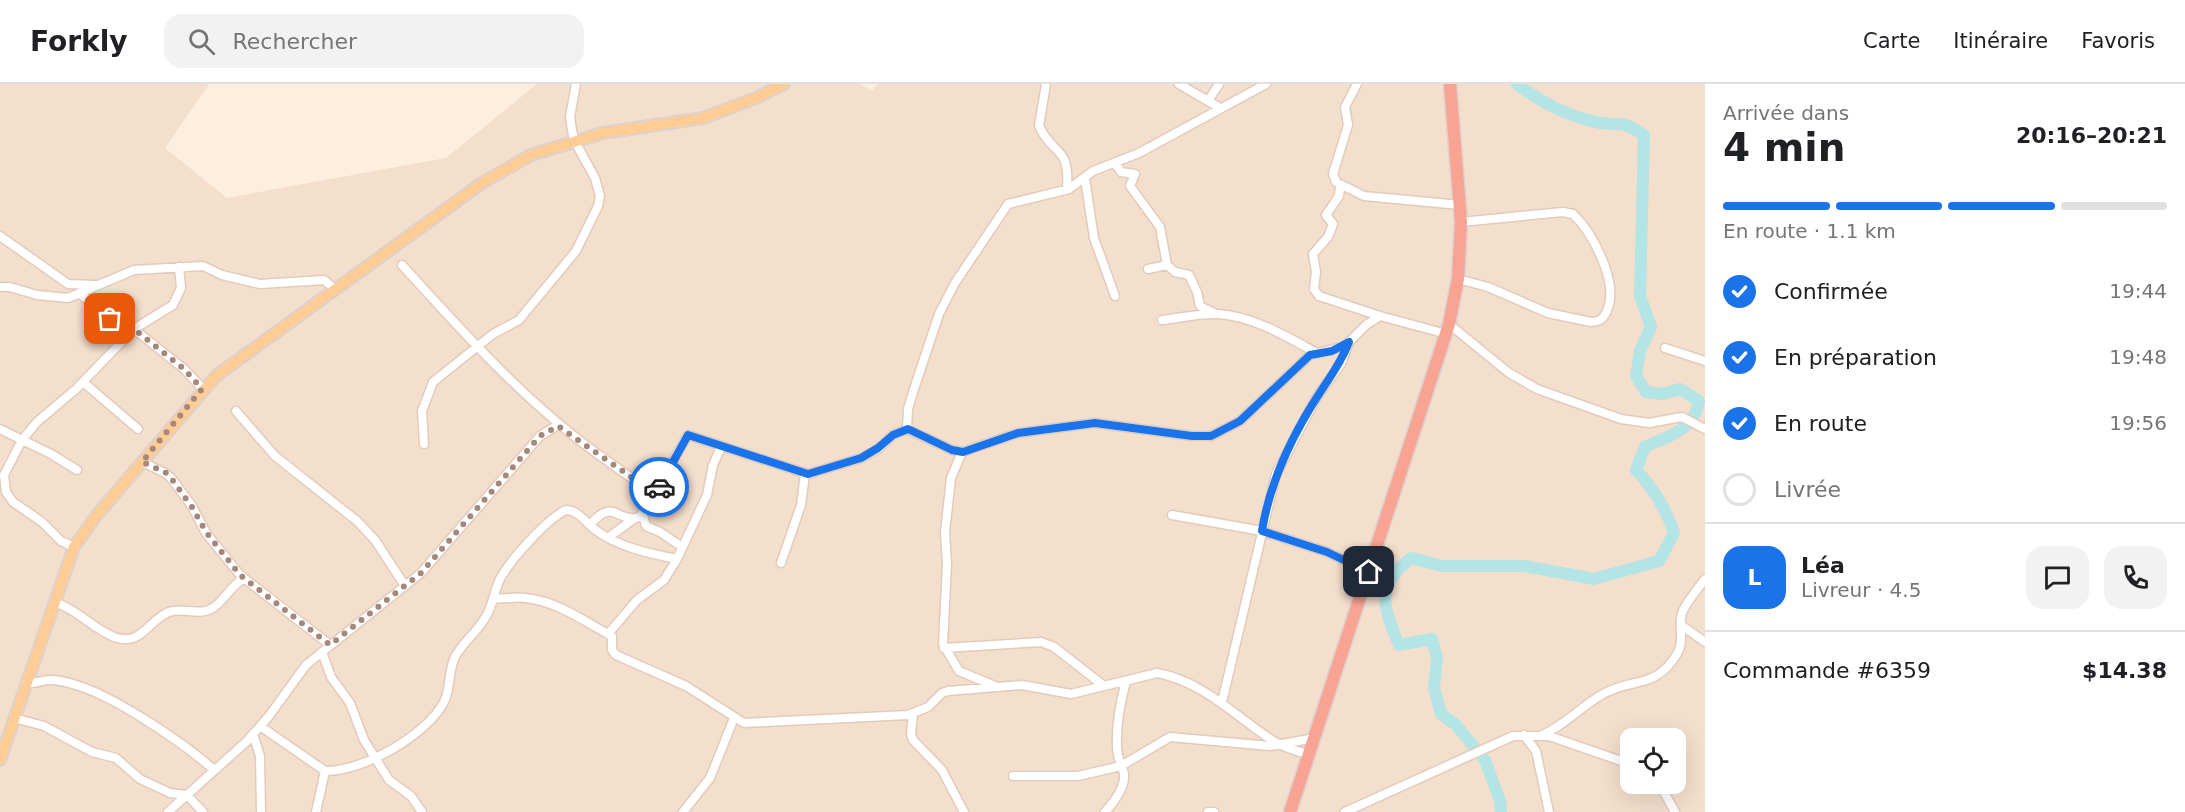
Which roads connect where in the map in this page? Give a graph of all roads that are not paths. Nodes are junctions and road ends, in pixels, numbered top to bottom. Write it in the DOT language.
graph roads {
  1 [pos="576,84"];
  2 [pos="784,84"];
  3 [pos="1046,84"];
  4 [pos="1179,84"];
  5 [pos="1219,84"];
  6 [pos="1266,84"];
  7 [pos="1356,84"];
  8 [pos="1450,84"];
  9 [pos="1208,101"];
  10 [pos="1220,108"];
  11 [pos="574,140"];
  12 [pos="1115,163"];
  13 [pos="1085,179"];
  14 [pos="1340,186"];
  15 [pos="1067,189"];
  16 [pos="1460,205"];
  17 [pos="1461,222"];
  18 [pos="0,236"];
  19 [pos="402,265"];
  20 [pos="1167,265"];
  21 [pos="179,267"];
  22 [pos="1148,269"];
  23 [pos="1458,279"];
  24 [pos="99,284"];
  25 [pos="0,287"];
  26 [pos="335,289"];
  27 [pos="80,294"];
  28 [pos="1115,296"];
  29 [pos="1217,314"];
  30 [pos="1380,316"];
  31 [pos="1162,320"];
  32 [pos="134,329"];
  33 [pos="1448,329"];
  34 [pos="1349,342"];
  35 [pos="477,347"];
  36 [pos="1665,348"];
  37 [pos="1315,352"];
  38 [pos="1705,361"];
  39 [pos="83,382"];
  40 [pos="202,389"];
  41 [pos="236,411"];
  42 [pos="558,426"];
  43 [pos="0,429"];
  44 [pos="138,429"];
  45 [pos="908,429"];
  46 [pos="1705,429"];
  47 [pos="22,440"];
  48 [pos="424,444"];
  49 [pos="721,447"];
  50 [pos="963,452"];
  51 [pos="142,462"];
  52 [pos="76,470"];
  53 [pos="805,474"];
  54 [pos="657,491"];
  55 [pos="1172,515"];
  56 [pos="639,516"];
  57 [pos="590,525"];
  58 [pos="1262,531"];
  59 [pos="609,537"];
  60 [pos="74,547"];
  61 [pos="682,547"];
  62 [pos="677,560"];
  63 [pos="781,563"];
  64 [pos="1369,572"];
  65 [pos="244,578"];
  66 [pos="1705,579"];
  67 [pos="405,586"];
  68 [pos="494,598"];
  69 [pos="54,602"];
  70 [pos="1681,625"];
  71 [pos="608,634"];
  72 [pos="1705,642"];
  73 [pos="330,645"];
  74 [pos="944,648"];
  75 [pos="322,652"];
  76 [pos="1126,681"];
  77 [pos="26,682"];
  78 [pos="1104,686"];
  79 [pos="998,687"];
  80 [pos="1222,702"];
  81 [pos="913,713"];
  82 [pos="14,718"];
  83 [pos="734,718"];
  84 [pos="260,726"];
  85 [pos="253,734"];
  86 [pos="1524,735"];
  87 [pos="1542,735"];
  88 [pos="1315,738"];
  89 [pos="1280,745"];
  90 [pos="1310,755"];
  91 [pos="375,757"];
  92 [pos="0,760"];
  93 [pos="1620,761"];
  94 [pos="1120,766"];
  95 [pos="214,770"];
  96 [pos="325,771"];
  97 [pos="1013,776"];
  98 [pos="1665,794"];
  99 [pos="187,795"];
  100 [pos="168,812"];
  101 [pos="202,812"];
  102 [pos="261,812"];
  103 [pos="316,812"];
  104 [pos="422,812"];
  105 [pos="683,812"];
  106 [pos="964,812"];
  107 [pos="1105,812"];
  108 [pos="1208,812"];
  109 [pos="1214,812"];
  110 [pos="1290,812"];
  111 [pos="1345,812"];
  112 [pos="1549,812"];
  113 [pos="1675,812"];
  1 -- 11 [label="street"];
  2 -- 11 [label="main road"];
  3 -- 15 [label="street"];
  4 -- 9 [label="street"];
  5 -- 9 [label="street"];
  6 -- 10 [label="street"];
  7 -- 14 [label="street"];
  8 -- 16 [label="highway"];
  9 -- 10 [label="street"];
  10 -- 12 [label="street"];
  11 -- 26 [label="main road"];
  11 -- 35 [label="street"];
  12 -- 13 [label="street"];
  12 -- 20 [label="street"];
  13 -- 15 [label="street"];
  13 -- 28 [label="street"];
  14 -- 16 [label="street"];
  14 -- 30 [label="street"];
  15 -- 45 [label="street"];
  16 -- 17 [label="highway"];
  17 -- 23 [label="highway"];
  17 -- 23 [label="street"];
  18 -- 24 [label="street"];
  19 -- 35 [label="street"];
  20 -- 22 [label="street"];
  20 -- 29 [label="street"];
  21 -- 24 [label="street"];
  21 -- 26 [label="street"];
  21 -- 32 [label="street"];
  23 -- 33 [label="highway"];
  24 -- 27 [label="street"];
  25 -- 27 [label="street"];
  26 -- 40 [label="main road"];
  27 -- 32 [label="street"];
  29 -- 31 [label="street"];
  29 -- 37 [label="street"];
  30 -- 33 [label="street"];
  30 -- 34 [label="street"];
  32 -- 39 [label="street"];
  32 -- 40 [label="street"];
  33 -- 46 [label="street"];
  33 -- 64 [label="highway"];
  34 -- 37 [label="street"];
  34 -- 58 [label="street"];
  35 -- 42 [label="street"];
  35 -- 48 [label="street"];
  36 -- 38 [label="street"];
  37 -- 50 [label="street"];
  39 -- 44 [label="street"];
  39 -- 47 [label="street"];
  40 -- 51 [label="main road"];
  41 -- 67 [label="street"];
  42 -- 54 [label="street"];
  42 -- 67 [label="street"];
  43 -- 47 [label="street"];
  45 -- 50 [label="street"];
  45 -- 53 [label="street"];
  47 -- 52 [label="street"];
  47 -- 60 [label="street"];
  49 -- 53 [label="street"];
  49 -- 54 [label="street"];
  49 -- 61 [label="street"];
  50 -- 74 [label="street"];
  51 -- 60 [label="main road"];
  51 -- 65 [label="street"];
  53 -- 63 [label="street"];
  54 -- 56 [label="street"];
  55 -- 58 [label="street"];
  56 -- 57 [label="street"];
  56 -- 59 [label="street"];
  56 -- 61 [label="street"];
  57 -- 59 [label="street"];
  57 -- 68 [label="street"];
  58 -- 64 [label="street"];
  58 -- 80 [label="street"];
  59 -- 62 [label="street"];
  60 -- 69 [label="main road"];
  61 -- 62 [label="street"];
  62 -- 71 [label="street"];
  64 -- 88 [label="highway"];
  65 -- 69 [label="street"];
  65 -- 73 [label="street"];
  66 -- 70 [label="street"];
  67 -- 73 [label="street"];
  68 -- 71 [label="street"];
  68 -- 91 [label="street"];
  69 -- 77 [label="main road"];
  70 -- 72 [label="street"];
  70 -- 87 [label="street"];
  71 -- 83 [label="street"];
  73 -- 75 [label="street"];
  74 -- 78 [label="street"];
  74 -- 79 [label="street"];
  75 -- 84 [label="street"];
  75 -- 91 [label="street"];
  76 -- 78 [label="street"];
  76 -- 80 [label="street"];
  76 -- 94 [label="street"];
  77 -- 82 [label="main road"];
  77 -- 95 [label="street"];
  78 -- 79 [label="street"];
  79 -- 81 [label="street"];
  80 -- 89 [label="street"];
  81 -- 83 [label="street"];
  81 -- 106 [label="street"];
  82 -- 92 [label="main road"];
  82 -- 99 [label="street"];
  83 -- 105 [label="street"];
  84 -- 85 [label="street"];
  84 -- 96 [label="street"];
  85 -- 95 [label="street"];
  85 -- 102 [label="street"];
  86 -- 87 [label="street"];
  86 -- 111 [label="street"];
  86 -- 112 [label="street"];
  87 -- 93 [label="street"];
  88 -- 89 [label="street"];
  88 -- 90 [label="highway"];
  89 -- 90 [label="street"];
  89 -- 94 [label="street"];
  90 -- 110 [label="highway"];
  91 -- 96 [label="street"];
  91 -- 104 [label="street"];
  94 -- 97 [label="street"];
  94 -- 107 [label="street"];
  95 -- 99 [label="street"];
  96 -- 103 [label="street"];
  98 -- 113 [label="street"];
  99 -- 100 [label="street"];
  99 -- 101 [label="street"];
  108 -- 109 [label="street"];
}
